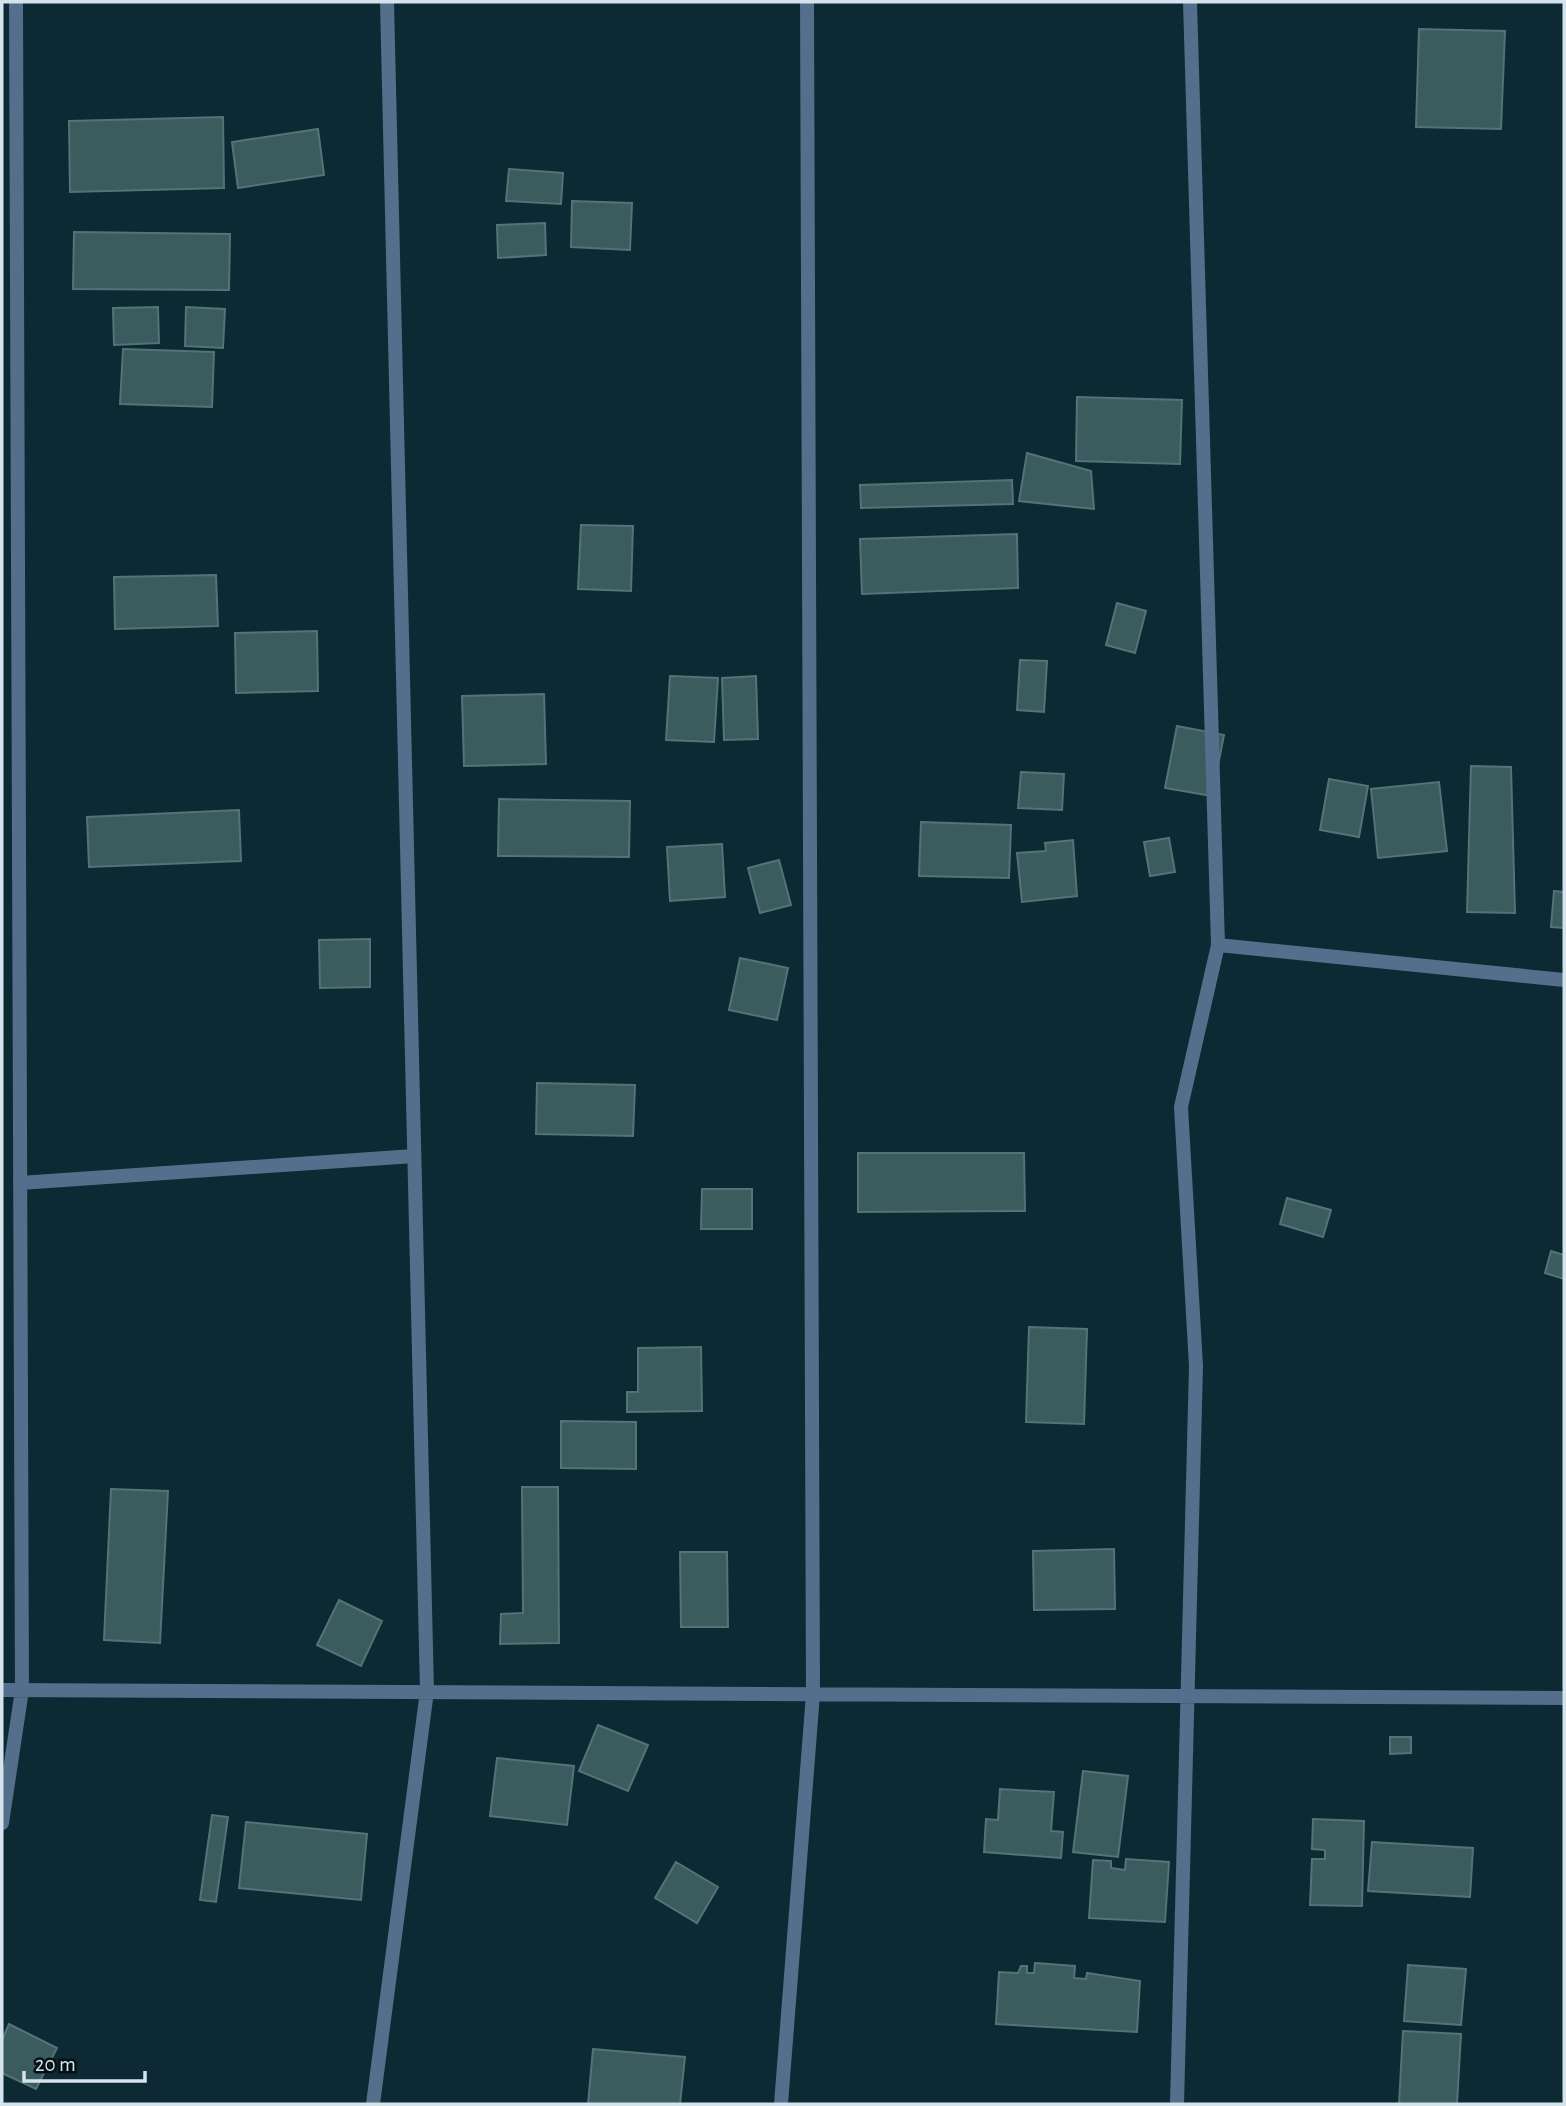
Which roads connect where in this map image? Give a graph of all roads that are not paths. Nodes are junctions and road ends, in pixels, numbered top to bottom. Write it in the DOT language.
graph roads {
  1 [pos="16,2"];
  2 [pos="387,2"];
  3 [pos="807,2"];
  4 [pos="1190,2"];
  5 [pos="1218,945"];
  6 [pos="1564,980"];
  7 [pos="414,1156"];
  8 [pos="20,1183"];
  9 [pos="2,1690"];
  10 [pos="22,1690"];
  11 [pos="427,1691"];
  12 [pos="813,1695"];
  13 [pos="1187,1696"];
  14 [pos="1564,1698"];
  15 [pos="2,1824"];
  16 [pos="373,2104"];
  17 [pos="781,2104"];
  18 [pos="1177,2104"];
  1 -- 8 [label="street"];
  2 -- 7 [label="street"];
  3 -- 12 [label="street"];
  4 -- 5 [label="street"];
  5 -- 6 [label="street"];
  5 -- 13 [label="street"];
  7 -- 8 [label="street"];
  7 -- 11 [label="street"];
  8 -- 10 [label="street"];
  9 -- 10 [label="street"];
  10 -- 11 [label="street"];
  10 -- 15 [label="street"];
  11 -- 12 [label="street"];
  11 -- 16 [label="street"];
  12 -- 13 [label="street"];
  12 -- 17 [label="street"];
  13 -- 14 [label="street"];
  13 -- 18 [label="street"];
}
